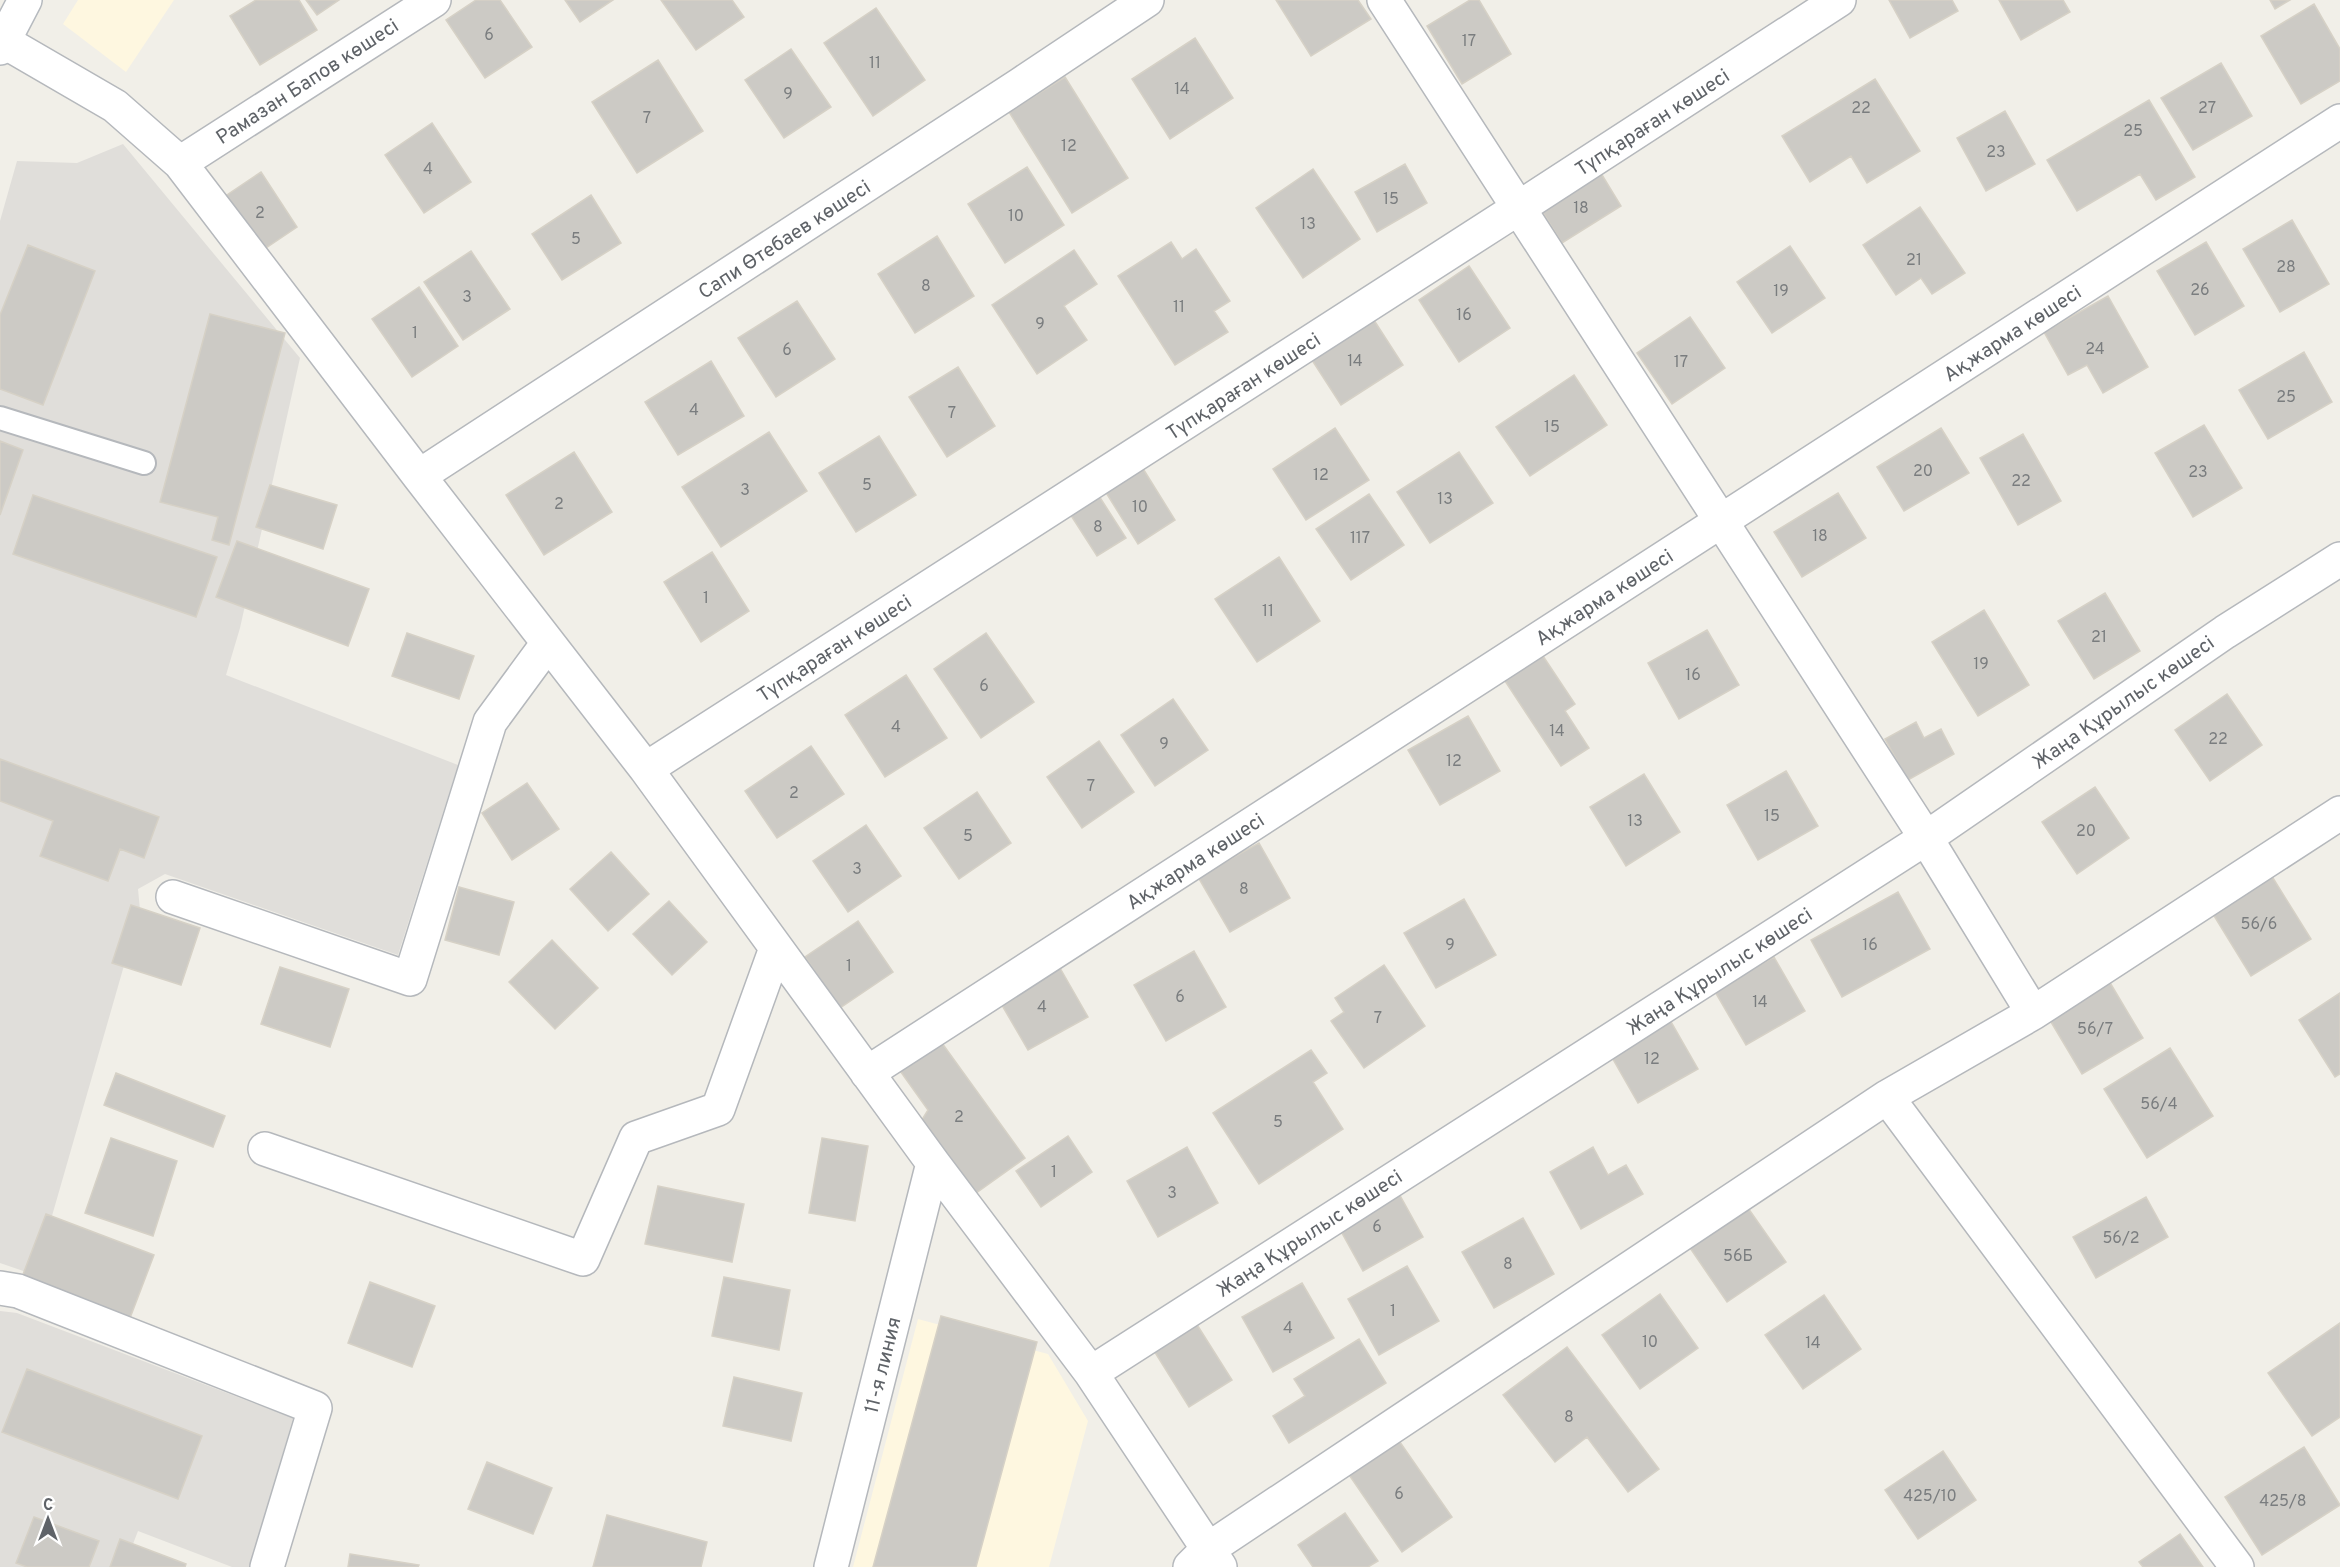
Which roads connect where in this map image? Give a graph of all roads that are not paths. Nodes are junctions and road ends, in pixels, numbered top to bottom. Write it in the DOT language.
graph roads {
  1 [pos="25,0"];
  2 [pos="434,0"];
  3 [pos="1147,0"];
  4 [pos="1384,0"];
  5 [pos="1839,0"];
  6 [pos="1,44"];
  7 [pos="2340,121"];
  8 [pos="180,163"];
  9 [pos="1518,209"];
  10 [pos="0,418"];
  11 [pos="144,463"];
  12 [pos="419,476"];
  13 [pos="1720,521"];
  14 [pos="2340,560"];
  15 [pos="548,643"];
  16 [pos="646,770"];
  17 [pos="2340,813"];
  18 [pos="1926,838"];
  19 [pos="173,897"];
  20 [pos="776,948"];
  21 [pos="2033,1013"];
  22 [pos="867,1073"];
  23 [pos="1887,1097"];
  24 [pos="265,1149"];
  25 [pos="933,1163"];
  26 [pos="0,1288"];
  27 [pos="1090,1373"];
  28 [pos="1206,1561"];
  29 [pos="267,1567"];
  30 [pos="831,1567"];
  31 [pos="2236,1567"];
  1 -- 6 [label="street"];
  2 -- 8 [label="street, Рамазан Бапов көшесі"];
  3 -- 12 [label="street, Сапи Өтебаев көшесі"];
  4 -- 9 [label="street"];
  5 -- 9 [label="street, Түпқараған көшесі"];
  6 -- 8 [label="street"];
  7 -- 13 [label="street, Ақжарма көшесі"];
  8 -- 12 [label="street"];
  9 -- 13 [label="street"];
  9 -- 16 [label="street, Түпқараған көшесі"];
  10 -- 11 [label="lane"];
  12 -- 15 [label="street"];
  13 -- 18 [label="street"];
  13 -- 22 [label="street, Ақжарма көшесі"];
  14 -- 18 [label="street, Жаңа Құрылыс көшесі"];
  15 -- 16 [label="street"];
  15 -- 19 [label="street"];
  16 -- 20 [label="street"];
  17 -- 21 [label="street"];
  18 -- 21 [label="street"];
  18 -- 27 [label="street, Жаңа Құрылыс көшесі"];
  20 -- 22 [label="street"];
  20 -- 24 [label="street"];
  21 -- 23 [label="street"];
  22 -- 25 [label="street"];
  23 -- 28 [label="street"];
  23 -- 31 [label="street"];
  25 -- 27 [label="street"];
  25 -- 30 [label="street, 11-я линия"];
  26 -- 29 [label="street"];
  27 -- 28 [label="street"];
}
